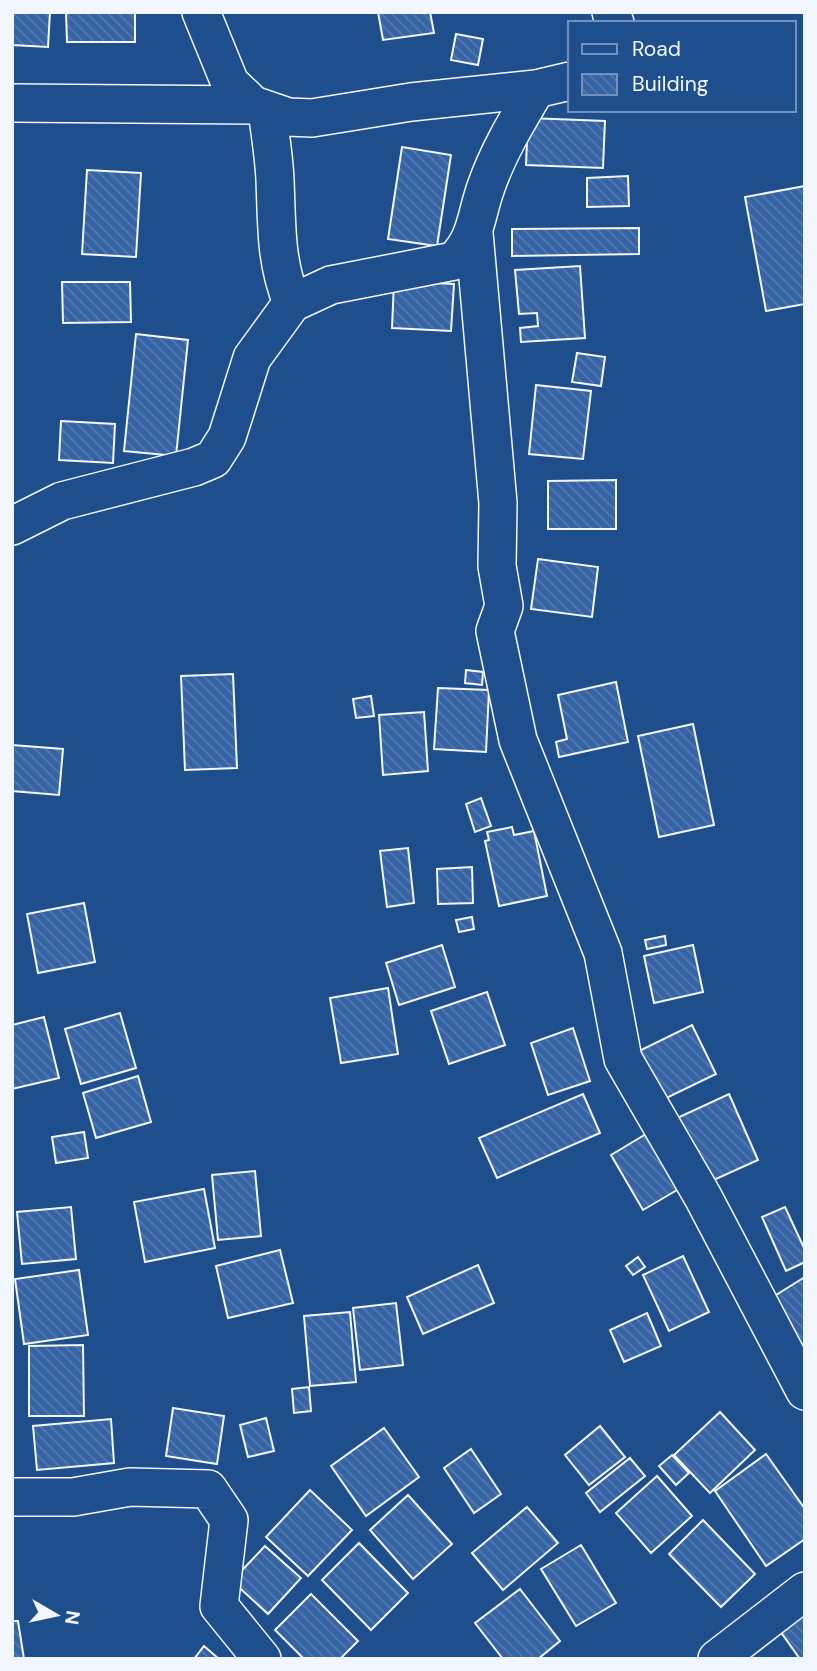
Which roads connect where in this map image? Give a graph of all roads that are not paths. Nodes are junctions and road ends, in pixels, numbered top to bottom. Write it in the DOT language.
graph roads {
  1 [pos="201,12"];
  2 [pos="553,85"];
  3 [pos="12,103"];
  4 [pos="260,108"];
  5 [pos="474,233"];
  6 [pos="292,303"];
  7 [pos="12,526"];
  8 [pos="805,1391"];
  9 [pos="12,1497"];
  10 [pos="805,1591"];
  11 [pos="262,1659"];
  12 [pos="717,1659"];
  1 -- 4 [label="street"];
  2 -- 4 [label="street"];
  2 -- 5 [label="street"];
  3 -- 4 [label="street"];
  4 -- 6 [label="street"];
  5 -- 6 [label="street"];
  5 -- 8 [label="street"];
  6 -- 7 [label="street"];
  9 -- 11 [label="street"];
  10 -- 12 [label="street"];
}
